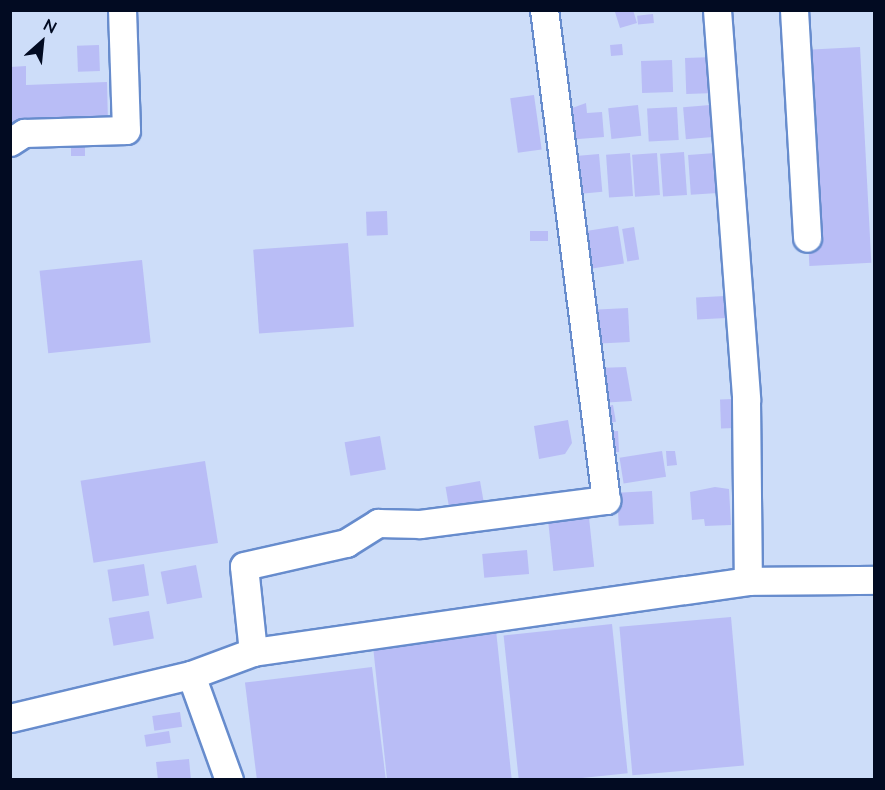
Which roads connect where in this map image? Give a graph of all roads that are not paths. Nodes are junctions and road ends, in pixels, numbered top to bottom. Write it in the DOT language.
graph roads {
  1 [pos="122,10"];
  2 [pos="544,10"];
  3 [pos="717,10"];
  4 [pos="794,10"];
  5 [pos="10,142"];
  6 [pos="807,238"];
  7 [pos="874,580"];
  8 [pos="748,581"];
  9 [pos="253,652"];
  10 [pos="191,675"];
  11 [pos="10,718"];
  12 [pos="228,779"];
  1 -- 5 [label="lane"];
  2 -- 9 [label="lane"];
  3 -- 8 [label="lane"];
  4 -- 6 [label="lane"];
  7 -- 8 [label="lane"];
  8 -- 9 [label="lane"];
  9 -- 10 [label="lane"];
  10 -- 11 [label="lane"];
  10 -- 12 [label="lane"];
}
